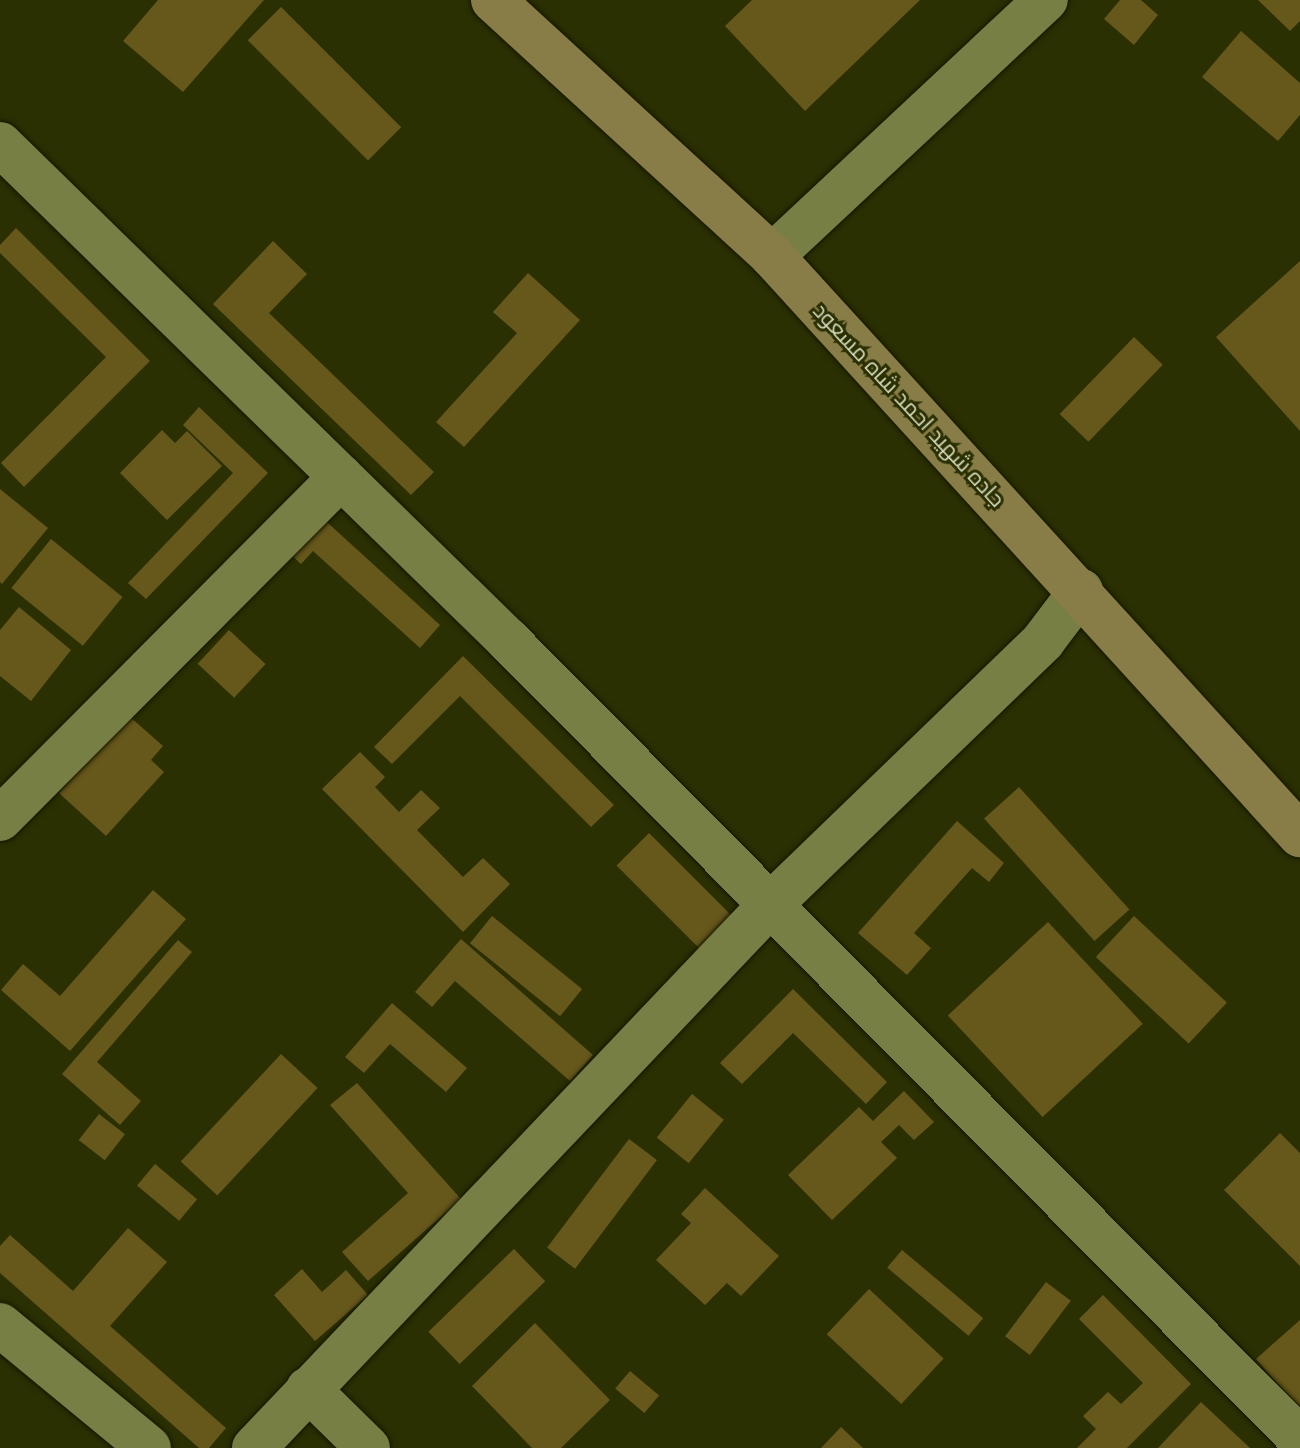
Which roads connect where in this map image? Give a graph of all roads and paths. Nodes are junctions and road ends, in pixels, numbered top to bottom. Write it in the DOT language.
graph roads {
  1 [pos="493,0"];
  2 [pos="1046,0"];
  3 [pos="0,144"];
  4 [pos="772,256"];
  5 [pos="341,477"];
  6 [pos="1081,591"];
  7 [pos="0,819"];
  8 [pos="1300,835"];
  9 [pos="770,905"];
  10 [pos="0,1325"];
  11 [pos="308,1389"];
  12 [pos="1300,1439"];
  13 [pos="149,1448"];
  14 [pos="254,1448"];
  15 [pos="368,1448"];
  1 -- 4 [label="main road, جاده شهيد احمد شاه مسعود"];
  2 -- 4 [label="street"];
  3 -- 5 [label="street"];
  4 -- 6 [label="main road, جاده شهيد احمد شاه مسعود"];
  5 -- 7 [label="street"];
  5 -- 9 [label="street"];
  6 -- 8 [label="main road, جاده شهيد احمد شاه مسعود"];
  6 -- 9 [label="street"];
  9 -- 11 [label="street"];
  9 -- 12 [label="street"];
  10 -- 13 [label="street"];
  11 -- 14 [label="street"];
  11 -- 15 [label="street"];
}
